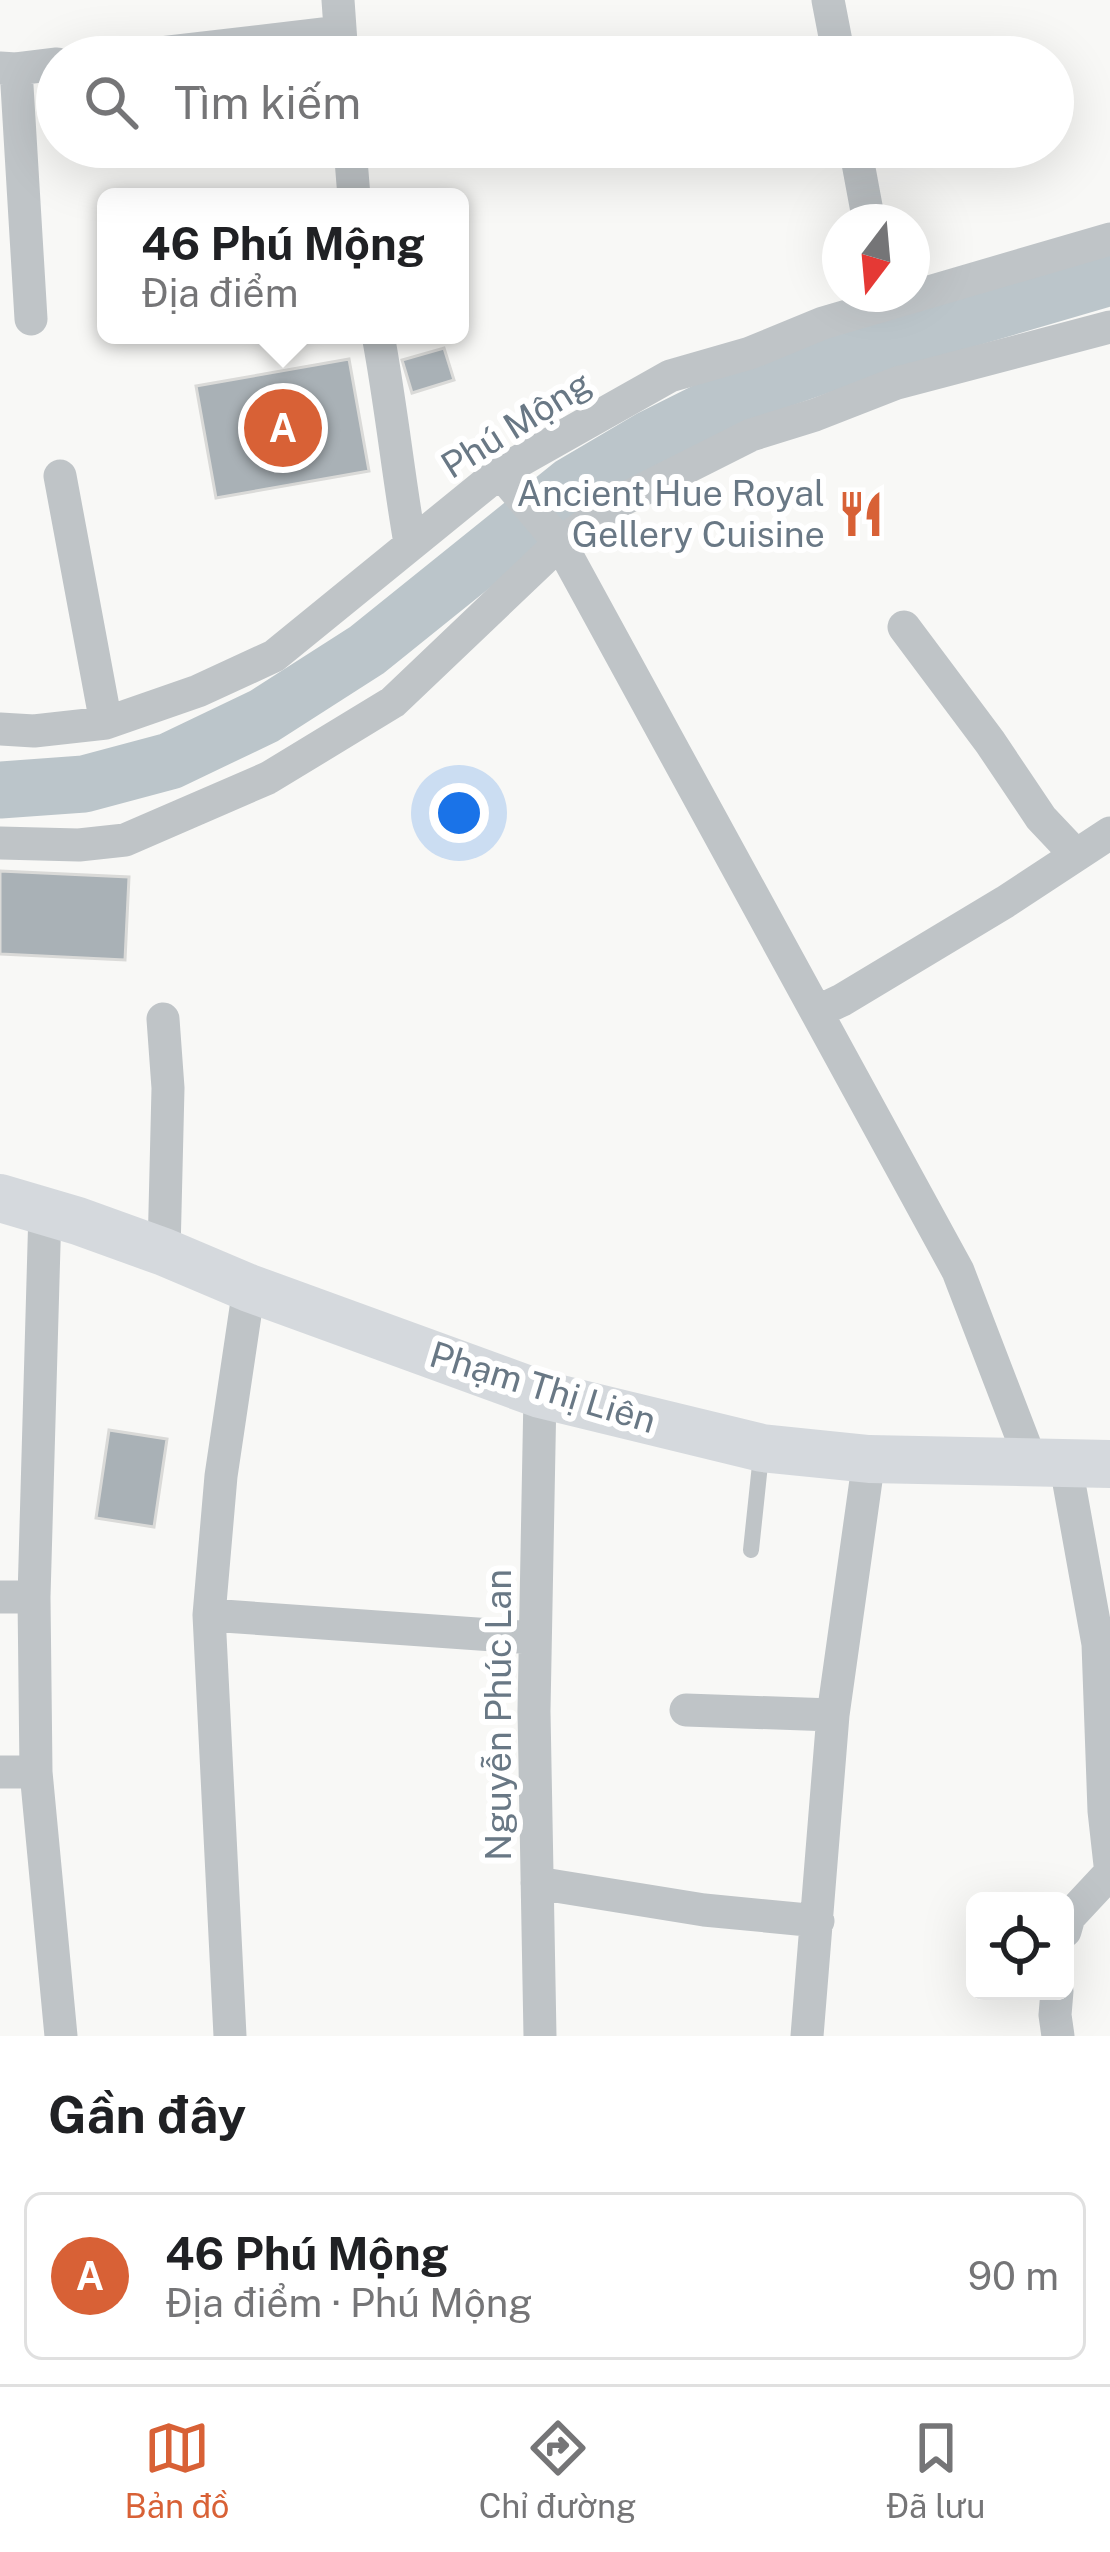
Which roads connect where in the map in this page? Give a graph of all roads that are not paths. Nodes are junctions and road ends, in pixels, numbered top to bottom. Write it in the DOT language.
graph roads {
  1 [pos="828,0"];
  2 [pos="340,30"];
  3 [pos="292,36"];
  4 [pos="835,36"];
  5 [pos="8,69"];
  6 [pos="859,168"];
  7 [pos="865,204"];
  8 [pos="1110,239"];
  9 [pos="930,287"];
  10 [pos="850,312"];
  11 [pos="31,319"];
  12 [pos="1110,327"];
  13 [pos="380,344"];
  14 [pos="60,476"];
  15 [pos="509,482"];
  16 [pos="554,536"];
  17 [pos="410,543"];
  18 [pos="904,627"];
  19 [pos="106,723"];
  20 [pos="0,729"];
  21 [pos="1110,833"];
  22 [pos="0,844"];
  23 [pos="1076,855"];
  24 [pos="817,1012"];
  25 [pos="163,1019"];
  26 [pos="22,1204"];
  27 [pos="164,1252"];
  28 [pos="249,1288"];
  29 [pos="540,1394"];
  30 [pos="762,1448"];
  31 [pos="869,1459"];
  32 [pos="1069,1462"];
  33 [pos="751,1550"];
  34 [pos="0,1597"];
  35 [pos="34,1597"];
  36 [pos="209,1615"];
  37 [pos="535,1638"];
  38 [pos="686,1710"];
  39 [pos="832,1715"];
  40 [pos="0,1772"];
  41 [pos="36,1772"];
  42 [pos="1110,1869"];
  43 [pos="537,1882"];
  44 [pos="1074,1911"];
  45 [pos="818,1921"];
  46 [pos="1056,2000"];
  47 [pos="61,2036"];
  48 [pos="230,2036"];
  49 [pos="540,2036"];
  50 [pos="806,2036"];
  51 [pos="1058,2036"];
  1 -- 4 [label="street"];
  2 -- 3 [label="street"];
  5 -- 11 [label="street"];
  6 -- 7 [label="street"];
  8 -- 9 [label="street, Phú Mộng"];
  10 -- 15 [label="street, Phú Mộng"];
  12 -- 16 [label="street"];
  13 -- 17 [label="street"];
  14 -- 19 [label="street"];
  15 -- 16 [label="street"];
  15 -- 17 [label="street, Phú Mộng"];
  16 -- 22 [label="street"];
  16 -- 24 [label="street"];
  17 -- 19 [label="street, Phú Mộng"];
  18 -- 23 [label="street"];
  19 -- 20 [label="street, Phú Mộng"];
  21 -- 23 [label="street"];
  23 -- 24 [label="street"];
  24 -- 32 [label="street"];
  25 -- 27 [label="street"];
  26 -- 27 [label="street, Phạm Thị Liên"];
  26 -- 35 [label="street"];
  27 -- 28 [label="street, Phạm Thị Liên"];
  28 -- 29 [label="street, Phạm Thị Liên"];
  28 -- 36 [label="street"];
  29 -- 30 [label="street, Phạm Thị Liên"];
  29 -- 37 [label="street, Nguyễn Phúc Lan"];
  30 -- 31 [label="street, Phạm Thị Liên"];
  30 -- 33 [label="lane"];
  31 -- 32 [label="street, Phạm Thị Liên"];
  31 -- 39 [label="street"];
  32 -- 42 [label="street"];
  34 -- 35 [label="street"];
  35 -- 41 [label="street"];
  36 -- 37 [label="street"];
  36 -- 48 [label="street"];
  37 -- 43 [label="street, Nguyễn Phúc Lan"];
  38 -- 39 [label="street"];
  39 -- 45 [label="street"];
  40 -- 41 [label="street"];
  41 -- 47 [label="street"];
  42 -- 44 [label="street"];
  43 -- 45 [label="street"];
  43 -- 49 [label="street, Nguyễn Phúc Lan"];
  45 -- 50 [label="street"];
  46 -- 51 [label="street"];
}
